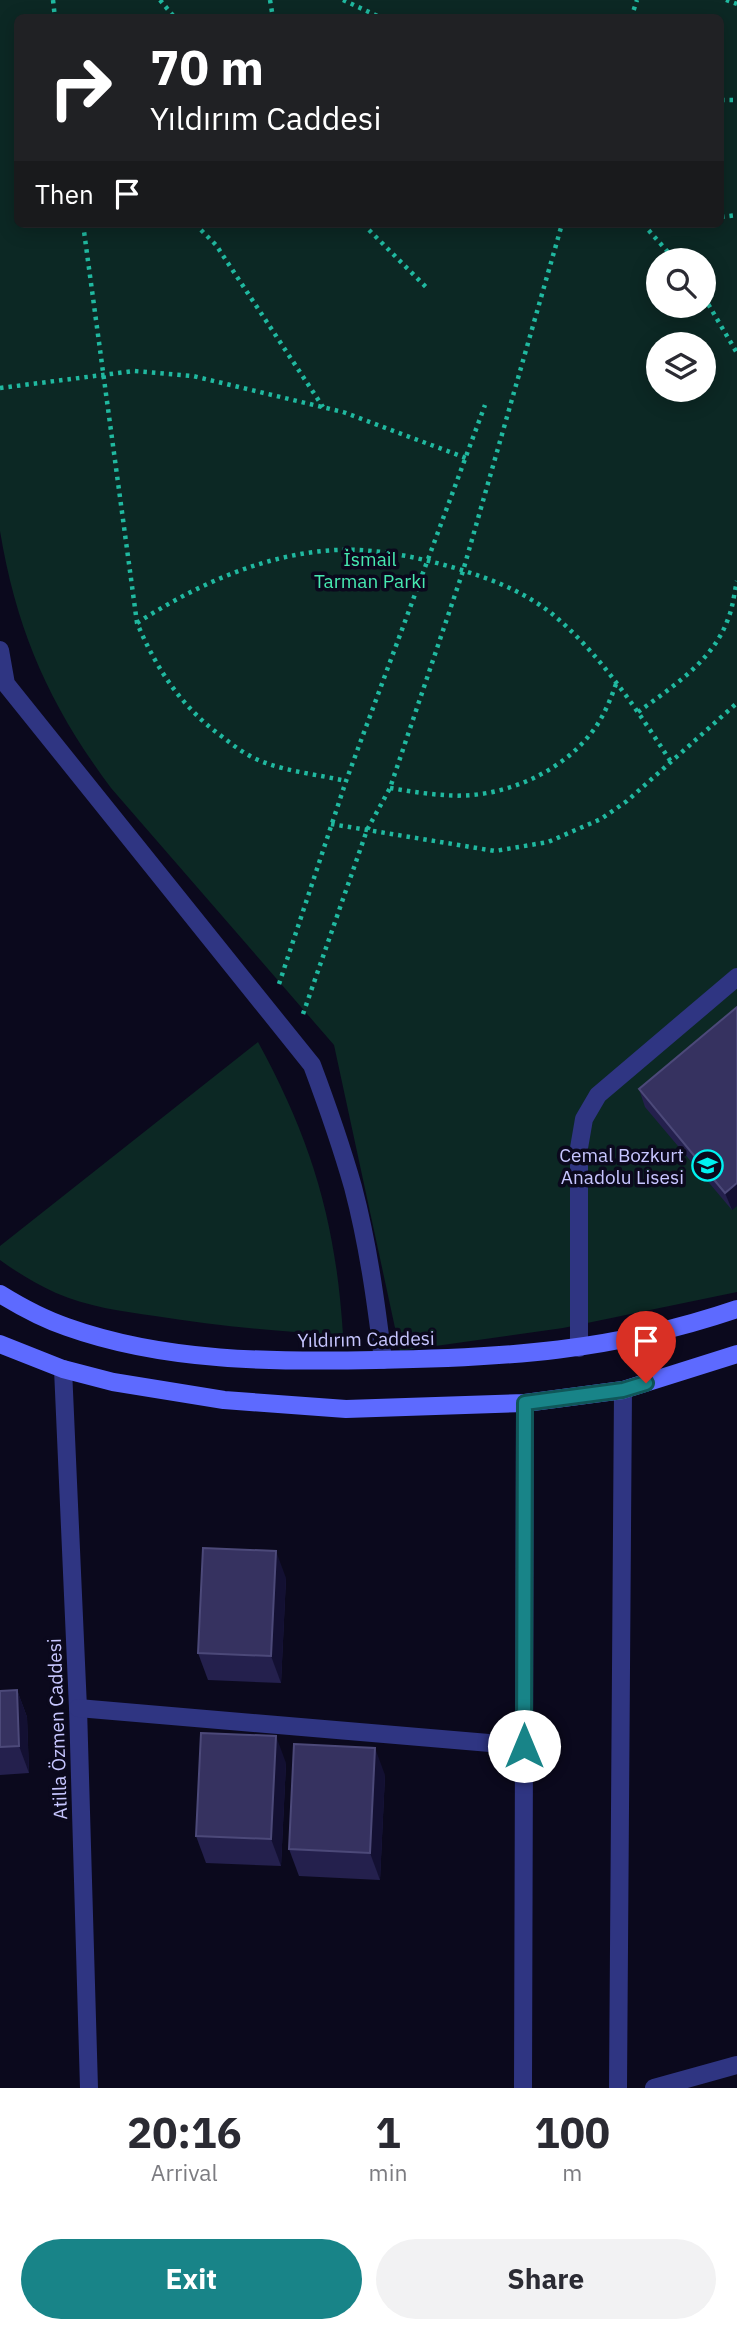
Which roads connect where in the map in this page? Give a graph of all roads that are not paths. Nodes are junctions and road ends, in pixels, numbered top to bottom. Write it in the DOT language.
graph roads {
  1 [pos="0,650"];
  2 [pos="3,686"];
  3 [pos="737,976"];
  4 [pos="0,1294"];
  5 [pos="737,1309"];
  6 [pos="0,1344"];
  7 [pos="579,1348"];
  8 [pos="737,1354"];
  9 [pos="383,1360"];
  10 [pos="63,1369"];
  11 [pos="623,1390"];
  12 [pos="525,1403"];
  13 [pos="78,1709"];
  14 [pos="524,1746"];
  15 [pos="737,2065"];
  16 [pos="89,2088"];
  17 [pos="523,2088"];
  18 [pos="618,2088"];
  19 [pos="654,2088"];
  1 -- 2 [label="street"];
  2 -- 9 [label="street"];
  3 -- 7 [label="street"];
  4 -- 9 [label="street, Yıldırım Caddesi"];
  5 -- 7 [label="street, Yıldırım Caddesi"];
  6 -- 10 [label="street"];
  7 -- 9 [label="street, Yıldırım Caddesi"];
  8 -- 11 [label="street"];
  10 -- 12 [label="street"];
  10 -- 13 [label="street, Atilla Özmen Caddesi"];
  11 -- 12 [label="street"];
  11 -- 18 [label="street"];
  12 -- 14 [label="street"];
  13 -- 14 [label="street"];
  13 -- 16 [label="street, Atilla Özmen Caddesi"];
  14 -- 17 [label="street"];
  15 -- 19 [label="street"];
}
